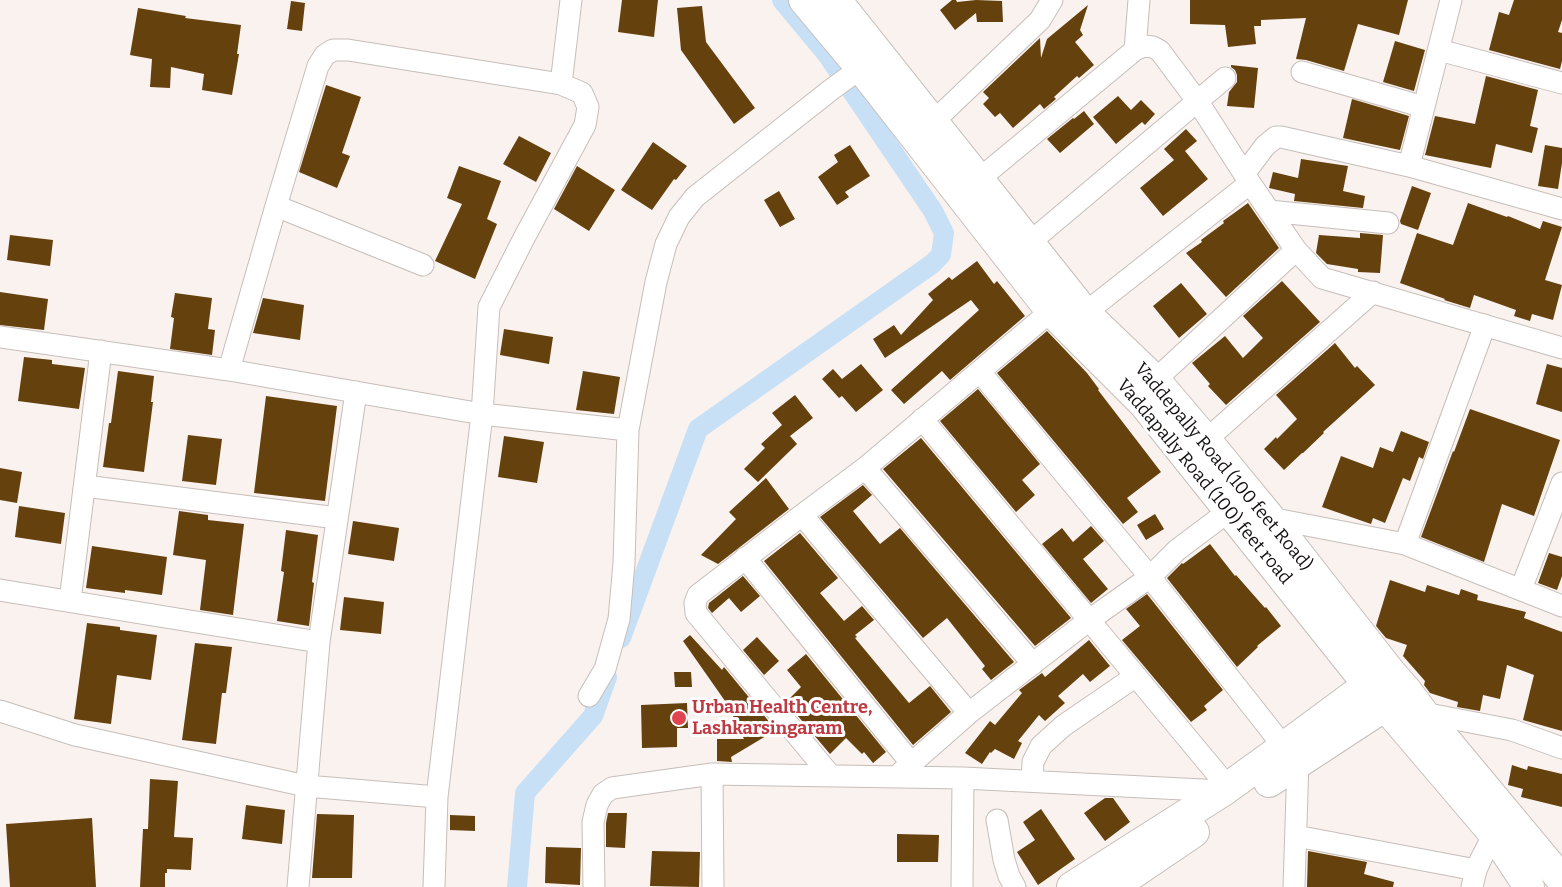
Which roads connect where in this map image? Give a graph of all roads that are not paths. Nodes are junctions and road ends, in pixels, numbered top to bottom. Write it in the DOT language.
graph roads {
  1 [pos="571,0"];
  2 [pos="804,0"];
  3 [pos="836,0"];
  4 [pos="1052,0"];
  5 [pos="1139,0"];
  6 [pos="1451,0"];
  7 [pos="1135,50"];
  8 [pos="1439,50"];
  9 [pos="856,71"];
  10 [pos="1302,72"];
  11 [pos="1225,78"];
  12 [pos="1562,83"];
  13 [pos="561,84"];
  14 [pos="1198,102"];
  15 [pos="1424,107"];
  16 [pos="933,122"];
  17 [pos="1409,166"];
  18 [pos="1247,178"];
  19 [pos="977,192"];
  20 [pos="276,206"];
  21 [pos="1562,209"];
  22 [pos="1269,211"];
  23 [pos="1388,223"];
  24 [pos="1017,241"];
  25 [pos="1296,250"];
  26 [pos="423,265"];
  27 [pos="1373,292"];
  28 [pos="1051,311"];
  29 [pos="1085,313"];
  30 [pos="1485,325"];
  31 [pos="0,337"];
  32 [pos="1562,348"];
  33 [pos="102,351"];
  34 [pos="229,370"];
  35 [pos="980,372"];
  36 [pos="1155,380"];
  37 [pos="356,392"];
  38 [pos="482,414"];
  39 [pos="922,419"];
  40 [pos="628,430"];
  41 [pos="1206,440"];
  42 [pos="865,468"];
  43 [pos="1562,483"];
  44 [pos="85,486"];
  45 [pos="1229,511"];
  46 [pos="802,515"];
  47 [pos="338,518"];
  48 [pos="1270,518"];
  49 [pos="1405,544"];
  50 [pos="745,558"];
  51 [pos="1150,577"];
  52 [pos="0,590"];
  53 [pos="1521,590"];
  54 [pos="70,601"];
  55 [pos="1562,606"];
  56 [pos="1089,621"];
  57 [pos="319,642"];
  58 [pos="1033,664"];
  59 [pos="1136,676"];
  60 [pos="1395,693"];
  61 [pos="589,696"];
  62 [pos="0,711"];
  63 [pos="969,714"];
  64 [pos="1562,748"];
  65 [pos="1291,755"];
  66 [pos="904,770"];
  67 [pos="712,774"];
  68 [pos="830,775"];
  69 [pos="963,778"];
  70 [pos="1032,781"];
  71 [pos="306,786"];
  72 [pos="1225,789"];
  73 [pos="437,797"];
  74 [pos="997,820"];
  75 [pos="1494,834"];
  76 [pos="1296,836"];
  77 [pos="1474,879"];
  78 [pos="1562,880"];
  79 [pos="298,887"];
  80 [pos="434,887"];
  81 [pos="594,887"];
  82 [pos="713,887"];
  83 [pos="962,887"];
  84 [pos="1015,887"];
  85 [pos="1072,887"];
  86 [pos="1113,887"];
  87 [pos="1294,887"];
  88 [pos="1528,887"];
  1 -- 13 [label="street"];
  2 -- 9 [label="main road, Vaddapally Road (100) feet road"];
  3 -- 16 [label="main road"];
  4 -- 16 [label="street"];
  5 -- 7 [label="street"];
  6 -- 8 [label="street"];
  7 -- 14 [label="street"];
  7 -- 19 [label="street"];
  8 -- 12 [label="street"];
  8 -- 15 [label="street"];
  9 -- 19 [label="main road, Vaddapally Road (100) feet road"];
  9 -- 40 [label="street"];
  10 -- 15 [label="street"];
  11 -- 14 [label="street"];
  13 -- 20 [label="street"];
  13 -- 38 [label="street"];
  14 -- 18 [label="street"];
  14 -- 24 [label="street"];
  15 -- 17 [label="street"];
  16 -- 19 [label="main road"];
  17 -- 18 [label="street"];
  17 -- 21 [label="street"];
  18 -- 22 [label="street"];
  18 -- 29 [label="street"];
  19 -- 24 [label="main road, Vaddapally Road (100) feet road"];
  20 -- 26 [label="street"];
  20 -- 34 [label="street"];
  22 -- 23 [label="street"];
  22 -- 25 [label="street"];
  24 -- 28 [label="main road, Vaddapally Road (100) feet road"];
  24 -- 29 [label="main road, Vaddepally Road (100 feet Road)"];
  25 -- 27 [label="street"];
  25 -- 36 [label="street"];
  27 -- 30 [label="street"];
  27 -- 41 [label="street"];
  28 -- 35 [label="street"];
  28 -- 45 [label="main road, Vaddapally Road (100) feet road"];
  29 -- 36 [label="main road, Vaddepally Road (100 feet Road)"];
  30 -- 32 [label="street"];
  30 -- 49 [label="street"];
  31 -- 33 [label="street"];
  33 -- 34 [label="street"];
  33 -- 44 [label="street"];
  34 -- 37 [label="street"];
  35 -- 39 [label="street"];
  35 -- 51 [label="street"];
  36 -- 41 [label="main road, Vaddepally Road (100 feet Road)"];
  37 -- 38 [label="street"];
  37 -- 47 [label="street"];
  38 -- 40 [label="street"];
  38 -- 73 [label="street"];
  39 -- 42 [label="street"];
  39 -- 56 [label="street"];
  40 -- 61 [label="street"];
  41 -- 48 [label="main road, Vaddepally Road (100 feet Road)"];
  42 -- 46 [label="street"];
  42 -- 58 [label="street"];
  43 -- 53 [label="street"];
  44 -- 47 [label="street"];
  44 -- 54 [label="street"];
  45 -- 51 [label="street"];
  45 -- 60 [label="main road, Vaddapally Road (100) feet road"];
  46 -- 50 [label="street"];
  46 -- 63 [label="street"];
  47 -- 57 [label="street"];
  48 -- 49 [label="street"];
  48 -- 60 [label="main road, Vaddepally Road (100 feet Road)"];
  49 -- 53 [label="street"];
  50 -- 66 [label="street"];
  50 -- 68 [label="street"];
  51 -- 56 [label="street"];
  51 -- 65 [label="street"];
  52 -- 54 [label="street"];
  53 -- 55 [label="street"];
  54 -- 57 [label="street"];
  56 -- 58 [label="street"];
  56 -- 59 [label="street"];
  57 -- 71 [label="street"];
  58 -- 63 [label="street"];
  59 -- 70 [label="street"];
  59 -- 72 [label="street"];
  60 -- 64 [label="street"];
  60 -- 65 [label="main road"];
  60 -- 75 [label="main road, Vaddapally Road (100) feet road"];
  60 -- 78 [label="main road, Vaddepally Road (100 feet Road)"];
  62 -- 71 [label="street"];
  63 -- 66 [label="street"];
  65 -- 72 [label="main road"];
  65 -- 76 [label="street"];
  65 -- 86 [label="main road"];
  66 -- 68 [label="street"];
  66 -- 69 [label="street"];
  67 -- 68 [label="street"];
  67 -- 81 [label="street"];
  67 -- 82 [label="street"];
  69 -- 70 [label="street"];
  69 -- 83 [label="street"];
  70 -- 72 [label="street"];
  71 -- 73 [label="street"];
  71 -- 79 [label="street"];
  72 -- 85 [label="main road"];
  73 -- 80 [label="street"];
  74 -- 84 [label="street"];
  75 -- 77 [label="street"];
  75 -- 88 [label="main road, Vaddapally Road (100) feet road"];
  76 -- 77 [label="street"];
  76 -- 87 [label="street"];
}
